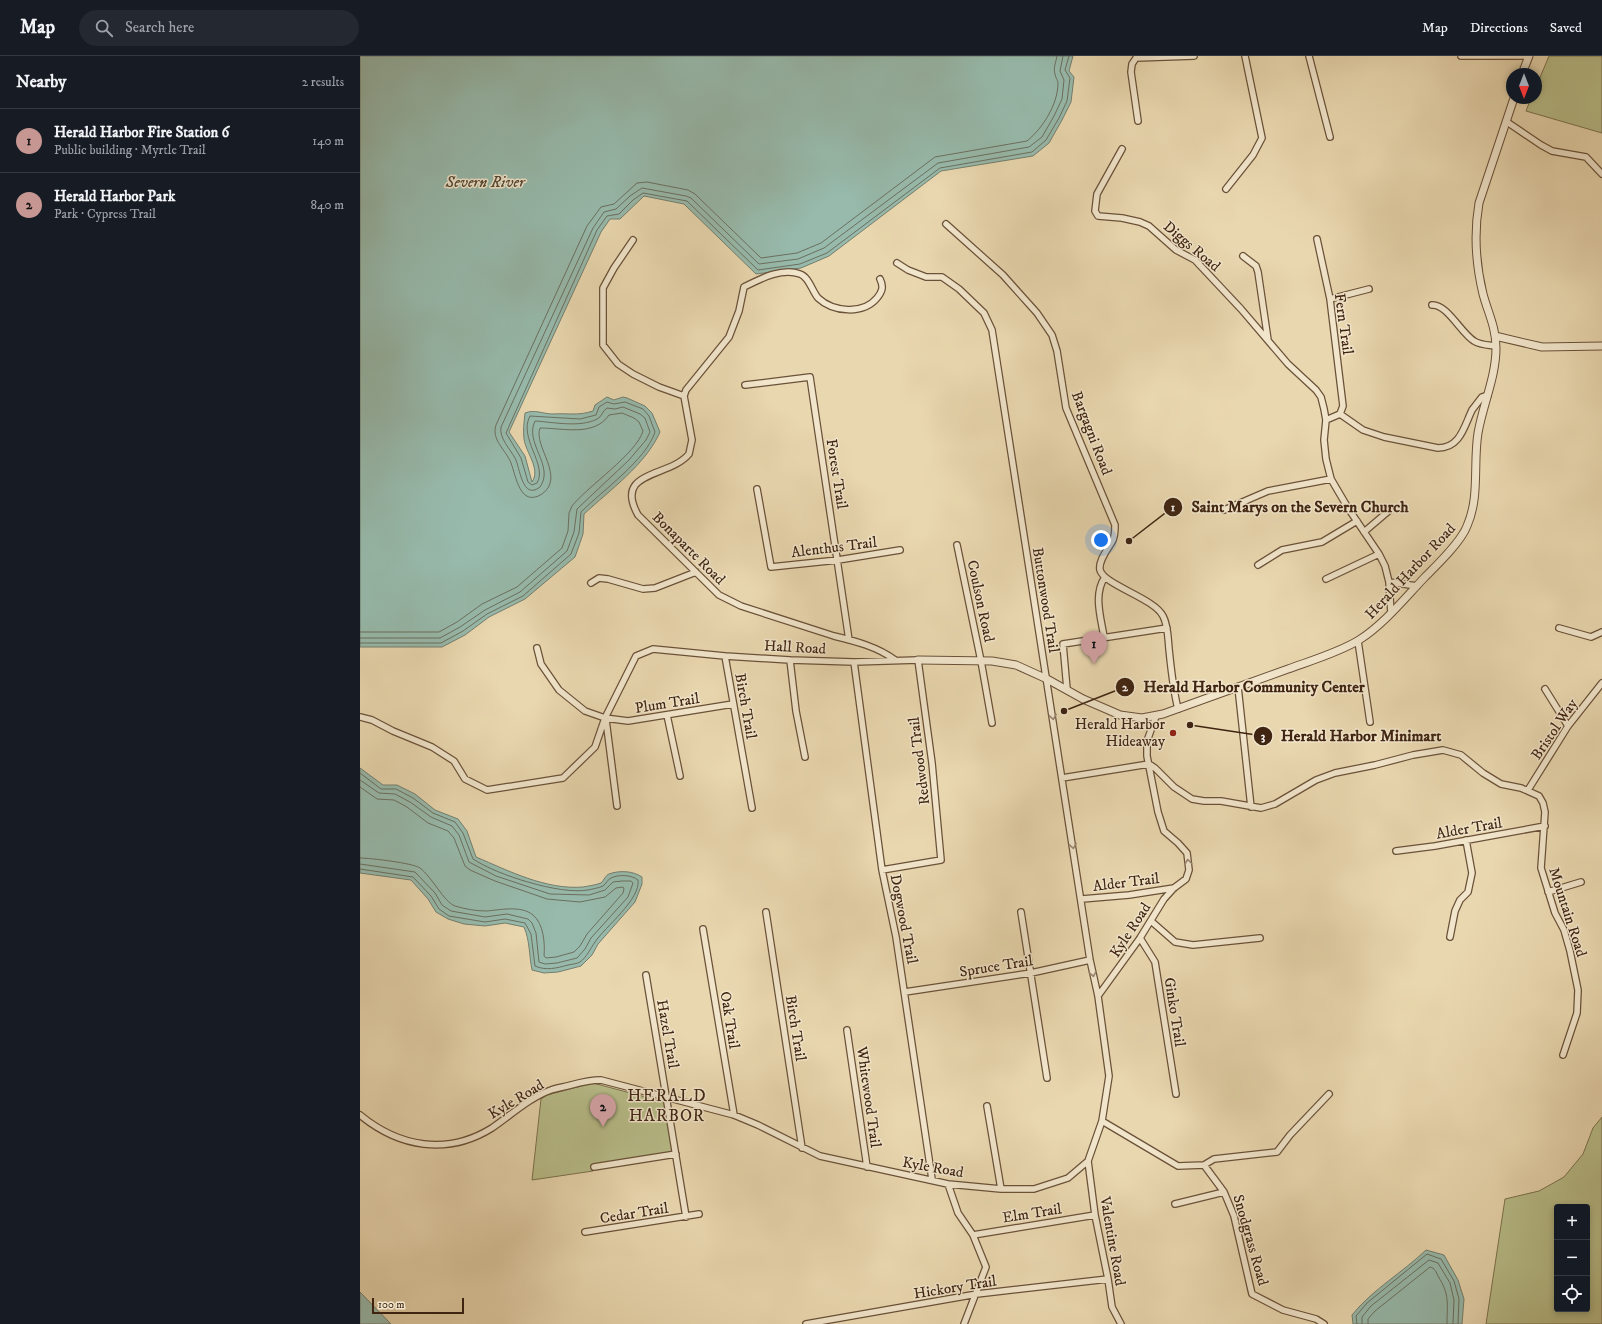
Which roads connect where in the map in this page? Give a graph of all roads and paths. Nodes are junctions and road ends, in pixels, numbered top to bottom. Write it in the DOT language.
graph roads {
  1 [pos="1194,56"];
  2 [pos="1245,56"];
  3 [pos="1309,56"];
  4 [pos="1461,56"];
  5 [pos="1529,56"];
  6 [pos="1524,68"];
  7 [pos="1512,104"];
  8 [pos="1138,121"];
  9 [pos="1507,122"];
  10 [pos="1330,137"];
  11 [pos="1122,149"];
  12 [pos="1602,174"];
  13 [pos="1226,189"];
  14 [pos="946,224"];
  15 [pos="1317,239"];
  16 [pos="633,240"];
  17 [pos="1243,256"];
  18 [pos="897,263"];
  19 [pos="880,279"];
  20 [pos="1369,289"];
  21 [pos="1330,299"];
  22 [pos="1432,305"];
  23 [pos="1495,336"];
  24 [pos="1268,340"];
  25 [pos="1496,346"];
  26 [pos="1602,346"];
  27 [pos="745,385"];
  28 [pos="1488,395"];
  29 [pos="684,396"];
  30 [pos="1340,414"];
  31 [pos="1326,420"];
  32 [pos="1331,479"];
  33 [pos="757,489"];
  34 [pos="1391,509"];
  35 [pos="1224,510"];
  36 [pos="1357,521"];
  37 [pos="1364,532"];
  38 [pos="957,545"];
  39 [pos="900,550"];
  40 [pos="1379,554"];
  41 [pos="838,560"];
  42 [pos="1258,565"];
  43 [pos="696,572"];
  44 [pos="1105,577"];
  45 [pos="1326,579"];
  46 [pos="1389,582"];
  47 [pos="591,584"];
  48 [pos="1417,586"];
  49 [pos="1391,612"];
  50 [pos="1166,628"];
  51 [pos="1559,628"];
  52 [pos="1602,632"];
  53 [pos="1104,637"];
  54 [pos="849,640"];
  55 [pos="1358,641"];
  56 [pos="537,648"];
  57 [pos="725,656"];
  58 [pos="790,660"];
  59 [pos="896,660"];
  60 [pos="918,660"];
  61 [pos="981,661"];
  62 [pos="854,662"];
  63 [pos="1047,679"];
  64 [pos="1602,683"];
  65 [pos="1238,687"];
  66 [pos="1545,689"];
  67 [pos="1067,690"];
  68 [pos="733,704"];
  69 [pos="1178,709"];
  70 [pos="667,715"];
  71 [pos="1159,715"];
  72 [pos="360,717"];
  73 [pos="606,718"];
  74 [pos="1370,722"];
  75 [pos="992,723"];
  76 [pos="1568,726"];
  77 [pos="805,757"];
  78 [pos="1149,764"];
  79 [pos="680,776"];
  80 [pos="1062,778"];
  81 [pos="1528,790"];
  82 [pos="617,806"];
  83 [pos="1251,807"];
  84 [pos="752,808"];
  85 [pos="1545,826"];
  86 [pos="1466,840"];
  87 [pos="1396,851"];
  88 [pos="882,870"];
  89 [pos="1581,882"];
  90 [pos="1174,888"];
  91 [pos="1548,892"];
  92 [pos="1082,899"];
  93 [pos="766,912"];
  94 [pos="1021,912"];
  95 [pos="1151,921"];
  96 [pos="703,929"];
  97 [pos="1450,937"];
  98 [pos="1140,938"];
  99 [pos="1260,938"];
  100 [pos="1090,960"];
  101 [pos="1031,973"];
  102 [pos="646,975"];
  103 [pos="905,992"];
  104 [pos="1098,996"];
  105 [pos="847,1030"];
  106 [pos="1563,1055"];
  107 [pos="1047,1078"];
  108 [pos="1176,1094"];
  109 [pos="1329,1094"];
  110 [pos="667,1097"];
  111 [pos="986,1106"];
  112 [pos="360,1115"];
  113 [pos="734,1116"];
  114 [pos="1102,1121"];
  115 [pos="802,1148"];
  116 [pos="676,1154"];
  117 [pos="1088,1161"];
  118 [pos="1204,1165"];
  119 [pos="594,1167"];
  120 [pos="867,1167"];
  121 [pos="932,1180"];
  122 [pos="948,1184"];
  123 [pos="1001,1189"];
  124 [pos="1224,1192"];
  125 [pos="1175,1204"];
  126 [pos="699,1214"];
  127 [pos="1095,1215"];
  128 [pos="686,1217"];
  129 [pos="585,1232"];
  130 [pos="973,1235"];
  131 [pos="1108,1279"];
  132 [pos="977,1294"];
  133 [pos="806,1324"];
  134 [pos="964,1324"];
  135 [pos="1120,1324"];
  136 [pos="1324,1324"];
  1 -- 8 [label="street"];
  2 -- 13 [label="street"];
  3 -- 10 [label="street"];
  4 -- 5 [label="street"];
  5 -- 6 [label="street"];
  7 -- 9 [label="street, Herald Harbor Road"];
  9 -- 12 [label="street"];
  9 -- 23 [label="street, Herald Harbor Road"];
  11 -- 24 [label="street, Diggs Road"];
  14 -- 44 [label="street, Bargagni Road"];
  15 -- 21 [label="street, Fern Trail"];
  16 -- 29 [label="street"];
  17 -- 24 [label="street"];
  18 -- 63 [label="street, Buttonwood Trail"];
  19 -- 29 [label="street"];
  20 -- 21 [label="street"];
  21 -- 30 [label="street, Fern Trail"];
  22 -- 25 [label="street"];
  23 -- 25 [label="street, Herald Harbor Road"];
  23 -- 26 [label="street"];
  24 -- 31 [label="street, Diggs Road"];
  25 -- 28 [label="street, Herald Harbor Road"];
  27 -- 41 [label="street, Forest Trail"];
  28 -- 30 [label="street"];
  28 -- 48 [label="street, Herald Harbor Road"];
  29 -- 43 [label="street, Bonaparte Road"];
  30 -- 31 [label="street"];
  31 -- 32 [label="street, Diggs Road"];
  32 -- 35 [label="street"];
  32 -- 36 [label="street, Diggs Road"];
  33 -- 41 [label="street, Alenthus Trail"];
  34 -- 37 [label="street"];
  36 -- 37 [label="street, Diggs Road"];
  36 -- 42 [label="street"];
  37 -- 40 [label="street, Diggs Road"];
  38 -- 61 [label="street, Coulson Road"];
  39 -- 41 [label="street, Alenthus Trail"];
  40 -- 45 [label="street"];
  40 -- 46 [label="street, Diggs Road"];
  41 -- 54 [label="street, Forest Trail"];
  43 -- 47 [label="street"];
  43 -- 54 [label="street, Bonaparte Road"];
  44 -- 50 [label="street"];
  44 -- 53 [label="street, Bargagni Road"];
  46 -- 48 [label="street"];
  46 -- 49 [label="street, Diggs Road"];
  48 -- 49 [label="street, Herald Harbor Road"];
  49 -- 55 [label="street, Herald Harbor Road"];
  50 -- 53 [label="street"];
  50 -- 69 [label="street"];
  51 -- 52 [label="street"];
  53 -- 67 [label="street"];
  54 -- 59 [label="street, Bonaparte Road"];
  55 -- 65 [label="street, Herald Harbor Road"];
  55 -- 74 [label="street"];
  56 -- 73 [label="street, Plum Trail"];
  57 -- 58 [label="street, Hall Road"];
  57 -- 68 [label="street, Birch Trail"];
  57 -- 73 [label="street, Hall Road"];
  58 -- 62 [label="street, Hall Road"];
  58 -- 77 [label="street"];
  59 -- 60 [label="street, Hall Road"];
  59 -- 62 [label="street, Hall Road"];
  60 -- 61 [label="street, Hall Road"];
  60 -- 88 [label="street, Redwood Trail"];
  61 -- 63 [label="street, Hall Road"];
  61 -- 75 [label="street, Coulson Road"];
  62 -- 88 [label="street, Dogwood Trail"];
  63 -- 67 [label="street, Hall Road"];
  63 -- 80 [label="street, Buttonwood Trail, one-way"];
  64 -- 76 [label="street, Bristol Way"];
  65 -- 69 [label="street, Herald Harbor Road"];
  65 -- 83 [label="street"];
  66 -- 76 [label="street"];
  67 -- 71 [label="street, Hall Road"];
  68 -- 70 [label="street, Plum Trail"];
  68 -- 84 [label="street, Birch Trail"];
  69 -- 71 [label="street, Herald Harbor Road"];
  70 -- 73 [label="street, Plum Trail"];
  70 -- 79 [label="street"];
  71 -- 78 [label="street"];
  72 -- 73 [label="street, Hall Road"];
  73 -- 82 [label="street"];
  76 -- 81 [label="street, Bristol Way"];
  78 -- 80 [label="street"];
  78 -- 83 [label="street, Mountain Road"];
  90 -- 78 [label="street, Kyle Road, one-way"];
  80 -- 92 [label="street, Buttonwood Trail, one-way"];
  81 -- 83 [label="street, Mountain Road"];
  81 -- 85 [label="street, Mountain Road"];
  85 -- 86 [label="street, Alder Trail"];
  85 -- 91 [label="street, Mountain Road"];
  86 -- 87 [label="street, Alder Trail"];
  86 -- 97 [label="street"];
  88 -- 103 [label="street, Dogwood Trail"];
  89 -- 91 [label="street"];
  90 -- 92 [label="street, Alder Trail"];
  90 -- 95 [label="street, Kyle Road"];
  91 -- 106 [label="street, Mountain Road"];
  92 -- 100 [label="street, Buttonwood Trail"];
  93 -- 115 [label="street, Birch Trail"];
  94 -- 101 [label="street"];
  95 -- 98 [label="street, Kyle Road"];
  95 -- 99 [label="street"];
  96 -- 113 [label="street, Oak Trail"];
  98 -- 104 [label="street, Kyle Road"];
  98 -- 108 [label="street, Ginko Trail"];
  100 -- 101 [label="street, Spruce Trail"];
  100 -- 104 [label="street, Buttonwood Trail, one-way"];
  101 -- 103 [label="street, Spruce Trail"];
  101 -- 107 [label="street"];
  102 -- 110 [label="street, Hazel Trail"];
  103 -- 121 [label="street, Dogwood Trail"];
  104 -- 114 [label="street"];
  105 -- 120 [label="street, Whitewood Trail"];
  109 -- 118 [label="street"];
  110 -- 112 [label="street, Kyle Road"];
  110 -- 113 [label="street, Kyle Road"];
  110 -- 116 [label="street, Hazel Trail"];
  111 -- 123 [label="street"];
  113 -- 115 [label="street, Kyle Road"];
  114 -- 117 [label="street"];
  114 -- 118 [label="street"];
  115 -- 120 [label="street, Kyle Road"];
  116 -- 119 [label="street"];
  116 -- 128 [label="street, Hazel Trail"];
  117 -- 123 [label="street, Kyle Road"];
  117 -- 127 [label="street, Valentine Road"];
  118 -- 124 [label="street, Snodgrass Road"];
  120 -- 121 [label="street, Kyle Road"];
  121 -- 122 [label="street, Kyle Road"];
  122 -- 123 [label="street, Kyle Road"];
  122 -- 130 [label="street"];
  124 -- 125 [label="street"];
  124 -- 136 [label="street, Snodgrass Road"];
  126 -- 128 [label="street, Cedar Trail"];
  127 -- 130 [label="street, Elm Trail"];
  127 -- 131 [label="street, Valentine Road"];
  128 -- 129 [label="street, Cedar Trail"];
  130 -- 132 [label="street"];
  131 -- 132 [label="street, Hickory Trail"];
  131 -- 135 [label="street, Valentine Road"];
  132 -- 133 [label="street, Hickory Trail"];
  132 -- 134 [label="street"];
}
